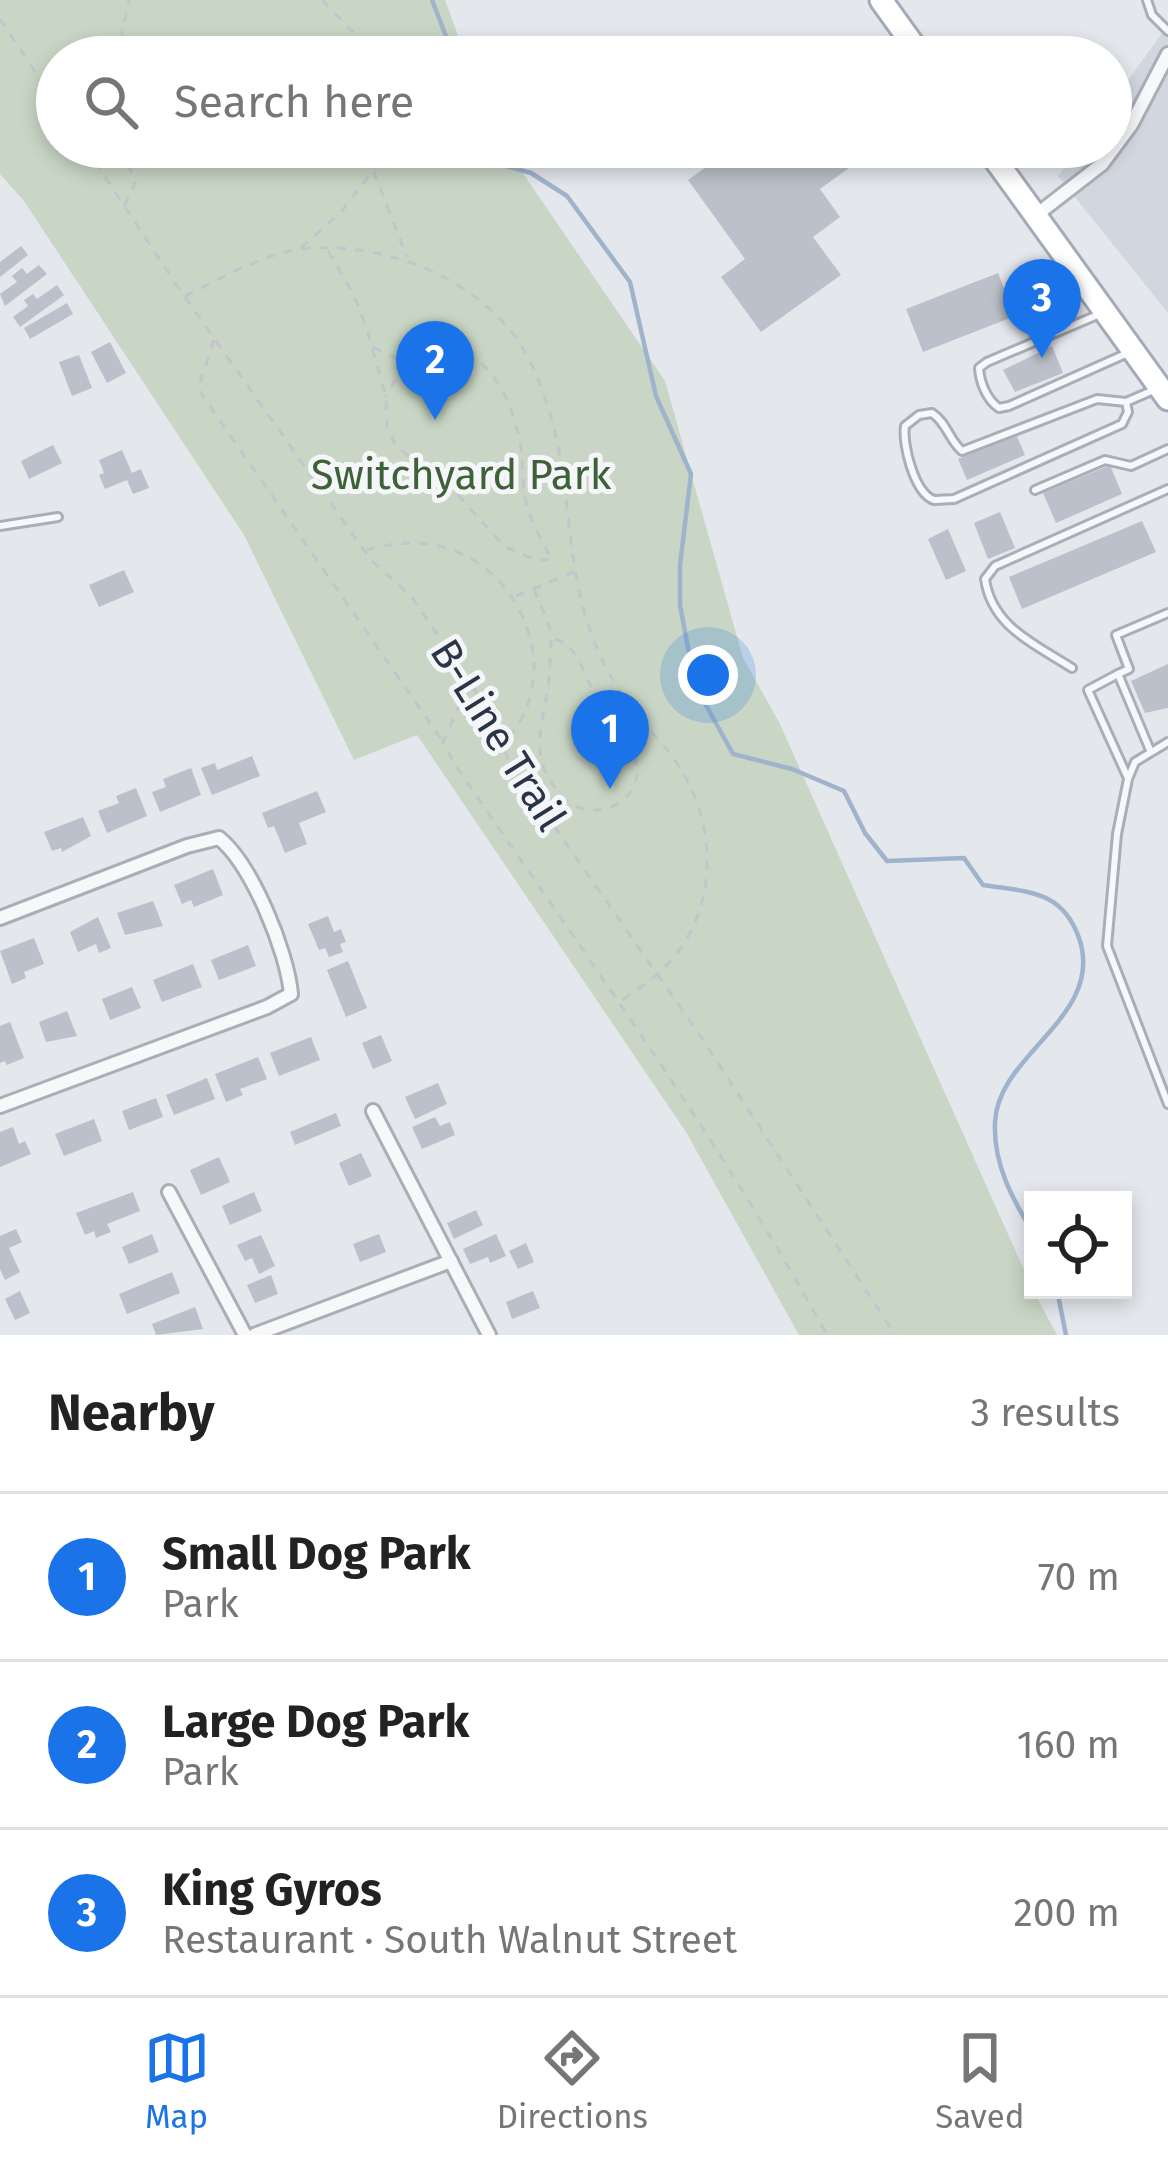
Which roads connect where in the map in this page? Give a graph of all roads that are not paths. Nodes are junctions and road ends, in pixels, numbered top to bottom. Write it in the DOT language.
graph roads {
  1 [pos="881,0"];
  2 [pos="1147,0"];
  3 [pos="1168,31"];
  4 [pos="907,36"];
  5 [pos="1168,54"];
  6 [pos="1132,122"];
  7 [pos="1001,168"];
  8 [pos="1097,168"];
  9 [pos="1035,216"];
  10 [pos="1105,312"];
  11 [pos="1132,350"];
  12 [pos="1164,393"];
  13 [pos="1126,402"];
  14 [pos="1168,448"];
  15 [pos="1035,490"];
  16 [pos="1168,490"];
  17 [pos="58,517"];
  18 [pos="0,526"];
  19 [pos="1168,613"];
  20 [pos="1072,668"];
  21 [pos="1118,674"];
  22 [pos="1168,742"];
  23 [pos="1150,750"];
  24 [pos="1128,779"];
  25 [pos="0,918"];
  26 [pos="1168,1105"];
  27 [pos="0,1106"];
  28 [pos="373,1111"];
  29 [pos="169,1192"];
  30 [pos="451,1261"];
  31 [pos="249,1335"];
  32 [pos="489,1335"];
  1 -- 4 [label="main road"];
  2 -- 3 [label="lane"];
  5 -- 6 [label="street"];
  7 -- 9 [label="main road"];
  8 -- 9 [label="street"];
  9 -- 10 [label="main road"];
  10 -- 11 [label="main road"];
  10 -- 11 [label="lane"];
  11 -- 12 [label="main road"];
  12 -- 13 [label="lane"];
  13 -- 13 [label="lane"];
  14 -- 15 [label="lane"];
  16 -- 20 [label="lane"];
  17 -- 18 [label="lane"];
  19 -- 21 [label="lane"];
  21 -- 23 [label="lane"];
  21 -- 24 [label="lane"];
  22 -- 23 [label="lane"];
  23 -- 24 [label="lane"];
  24 -- 26 [label="lane"];
  25 -- 27 [label="street"];
  28 -- 30 [label="street"];
  29 -- 31 [label="street"];
  30 -- 31 [label="street"];
  30 -- 32 [label="street"];
}
